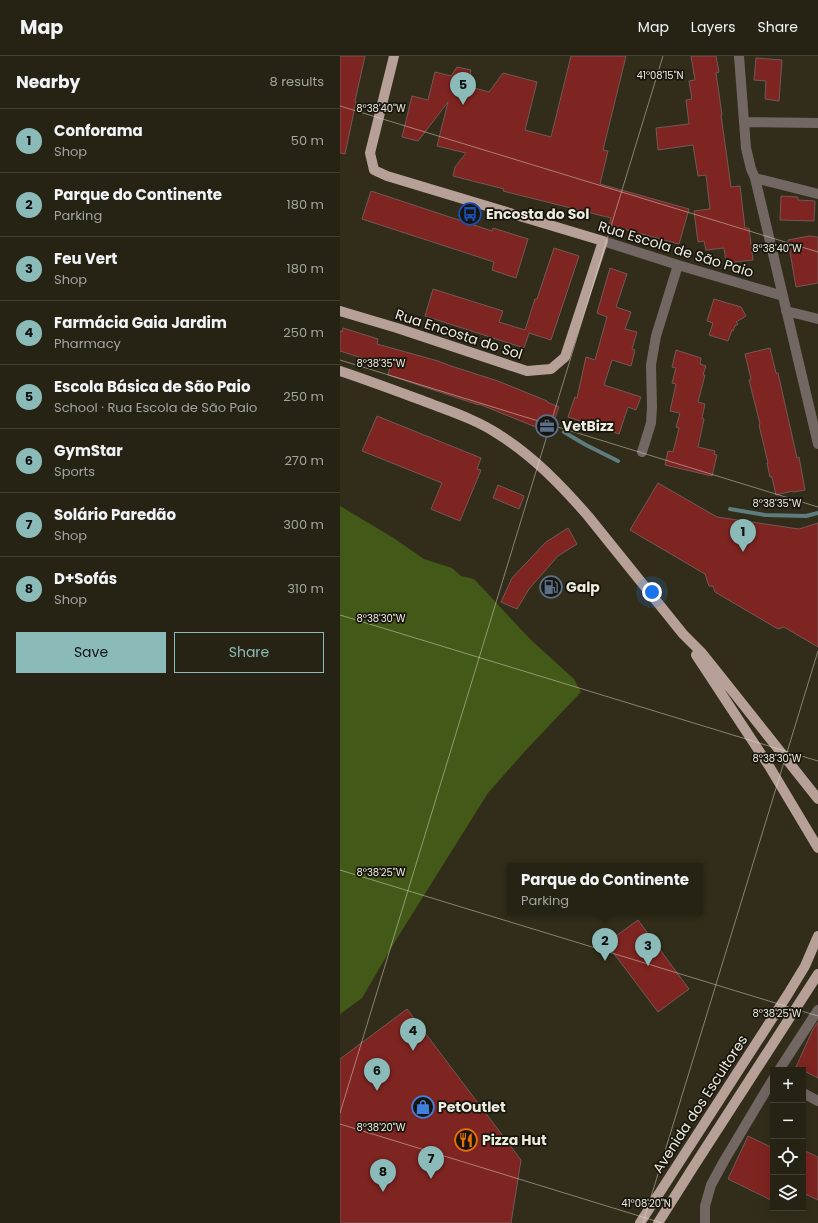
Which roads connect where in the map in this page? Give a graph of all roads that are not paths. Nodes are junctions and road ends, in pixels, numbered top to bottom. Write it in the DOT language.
graph roads {
  1 [pos="394,56"];
  2 [pos="740,56"];
  3 [pos="744,122"];
  4 [pos="818,123"];
  5 [pos="755,178"];
  6 [pos="818,194"];
  7 [pos="603,241"];
  8 [pos="678,265"];
  9 [pos="783,296"];
  10 [pos="340,311"];
  11 [pos="786,311"];
  12 [pos="818,320"];
  13 [pos="340,371"];
  14 [pos="818,444"];
  15 [pos="642,452"];
  16 [pos="684,634"];
  17 [pos="818,799"];
  18 [pos="818,848"];
  19 [pos="818,936"];
  20 [pos="818,974"];
  21 [pos="818,1010"];
  22 [pos="781,1067"];
  23 [pos="770,1084"];
  24 [pos="806,1095"];
  25 [pos="818,1101"];
  26 [pos="640,1223"];
  27 [pos="658,1223"];
  28 [pos="705,1223"];
  1 -- 7 [label="main road, Rua Escola de São Paio"];
  2 -- 3 [label="street"];
  3 -- 4 [label="street"];
  3 -- 5 [label="street"];
  5 -- 6 [label="street"];
  5 -- 9 [label="street"];
  7 -- 8 [label="street, Rua Escola de São Paio"];
  7 -- 10 [label="main road, Rua Encosta do Sol"];
  8 -- 9 [label="street, Rua Escola de São Paio"];
  8 -- 15 [label="street"];
  9 -- 11 [label="street"];
  11 -- 12 [label="street"];
  11 -- 14 [label="street"];
  13 -- 16 [label="main road"];
  16 -- 17 [label="main road"];
  16 -- 18 [label="main road"];
  19 -- 26 [label="main road, Avenida dos Escultores"];
  20 -- 27 [label="main road, Avenida dos Escultores"];
  21 -- 22 [label="street"];
  23 -- 28 [label="street"];
  24 -- 25 [label="street"];
}
